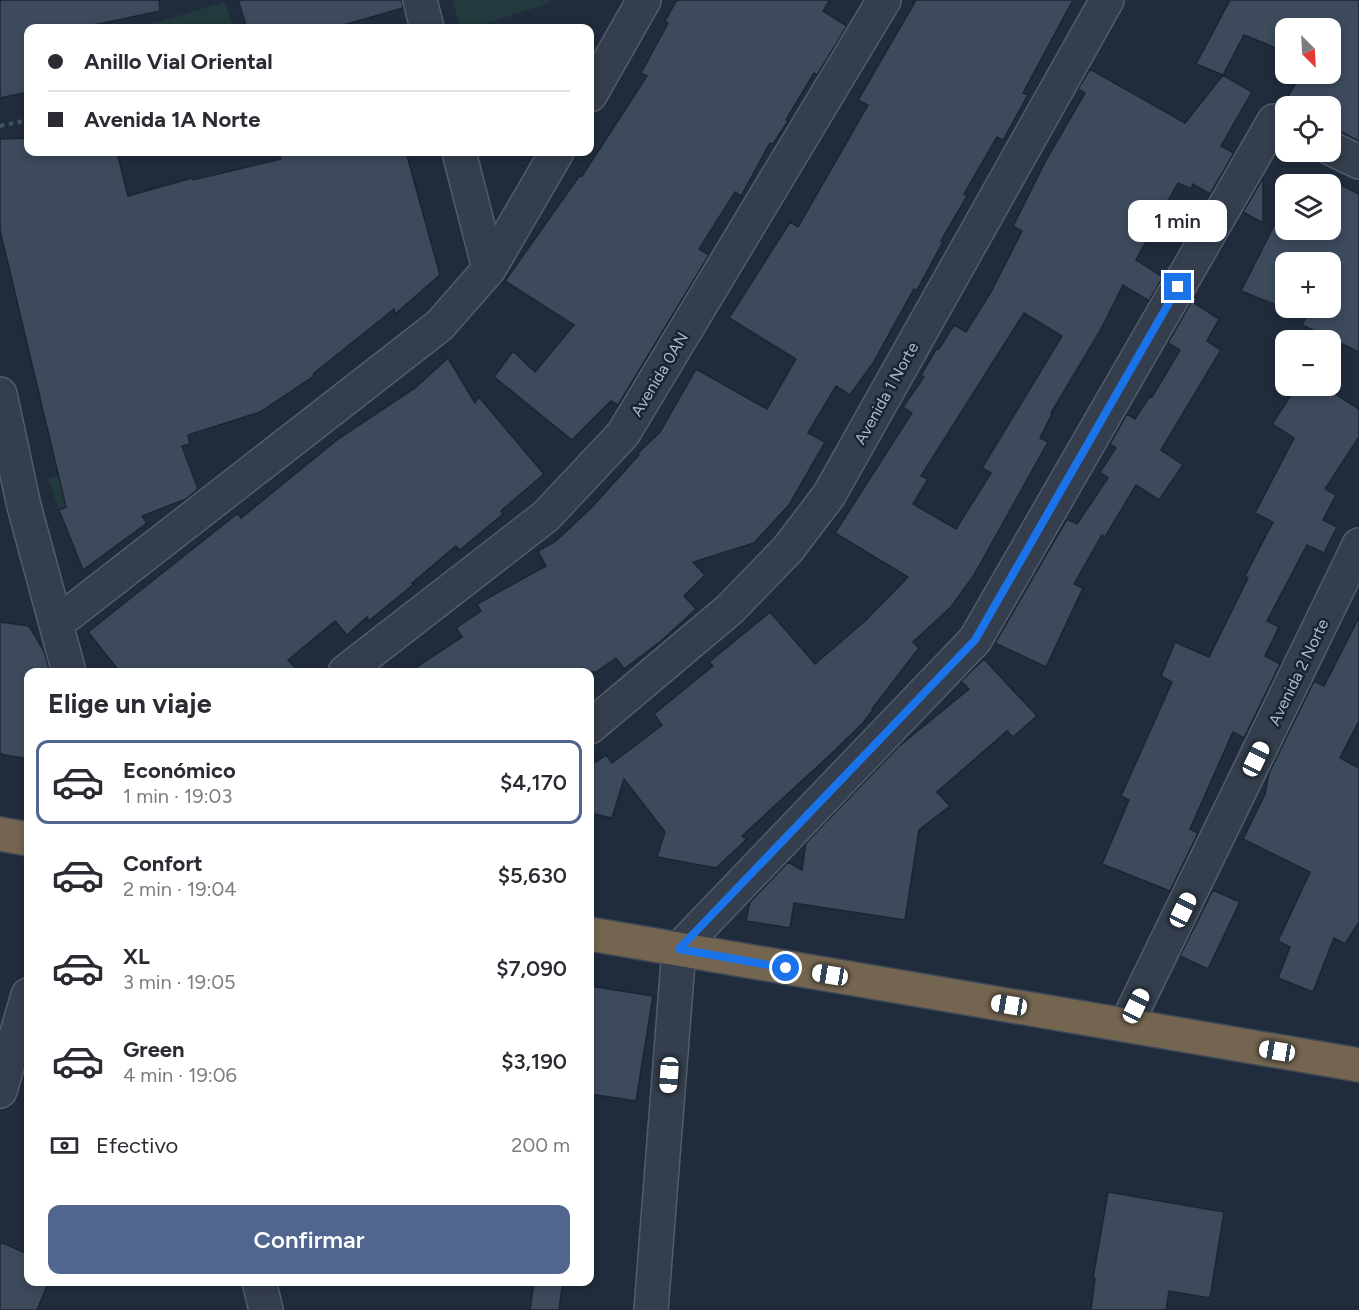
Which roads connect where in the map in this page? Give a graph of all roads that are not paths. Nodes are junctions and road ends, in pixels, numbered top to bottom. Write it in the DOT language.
graph roads {
  1 [pos="420,0"];
  2 [pos="644,0"];
  3 [pos="884,0"];
  4 [pos="1107,0"];
  5 [pos="426,24"];
  6 [pos="594,88"];
  7 [pos="1275,131"];
  8 [pos="1341,153"];
  9 [pos="460,156"];
  10 [pos="555,156"];
  11 [pos="1359,162"];
  12 [pos="489,269"];
  13 [pos="0,394"];
  14 [pos="1359,545"];
  15 [pos="56,624"];
  16 [pos="68,668"];
  17 [pos="350,668"];
  18 [pos="594,723"];
  19 [pos="0,834"];
  20 [pos="24,838"];
  21 [pos="594,935"];
  22 [pos="679,949"];
  23 [pos="24,1009"];
  24 [pos="1126,1025"];
  25 [pos="1359,1065"];
  26 [pos="0,1091"];
  27 [pos="260,1286"];
  28 [pos="266,1310"];
  29 [pos="651,1310"];
  1 -- 5 [label="street"];
  2 -- 6 [label="street"];
  3 -- 17 [label="street, Avenida 0AN"];
  4 -- 18 [label="street, Avenida 1 Norte"];
  7 -- 22 [label="street"];
  8 -- 11 [label="street"];
  9 -- 12 [label="street"];
  10 -- 12 [label="street"];
  12 -- 15 [label="street"];
  13 -- 15 [label="street"];
  14 -- 24 [label="street, Avenida 2 Norte"];
  15 -- 16 [label="street"];
  19 -- 20 [label="highway"];
  21 -- 22 [label="highway"];
  22 -- 24 [label="highway"];
  22 -- 29 [label="street"];
  23 -- 26 [label="street"];
  24 -- 25 [label="highway"];
  27 -- 28 [label="street"];
}
